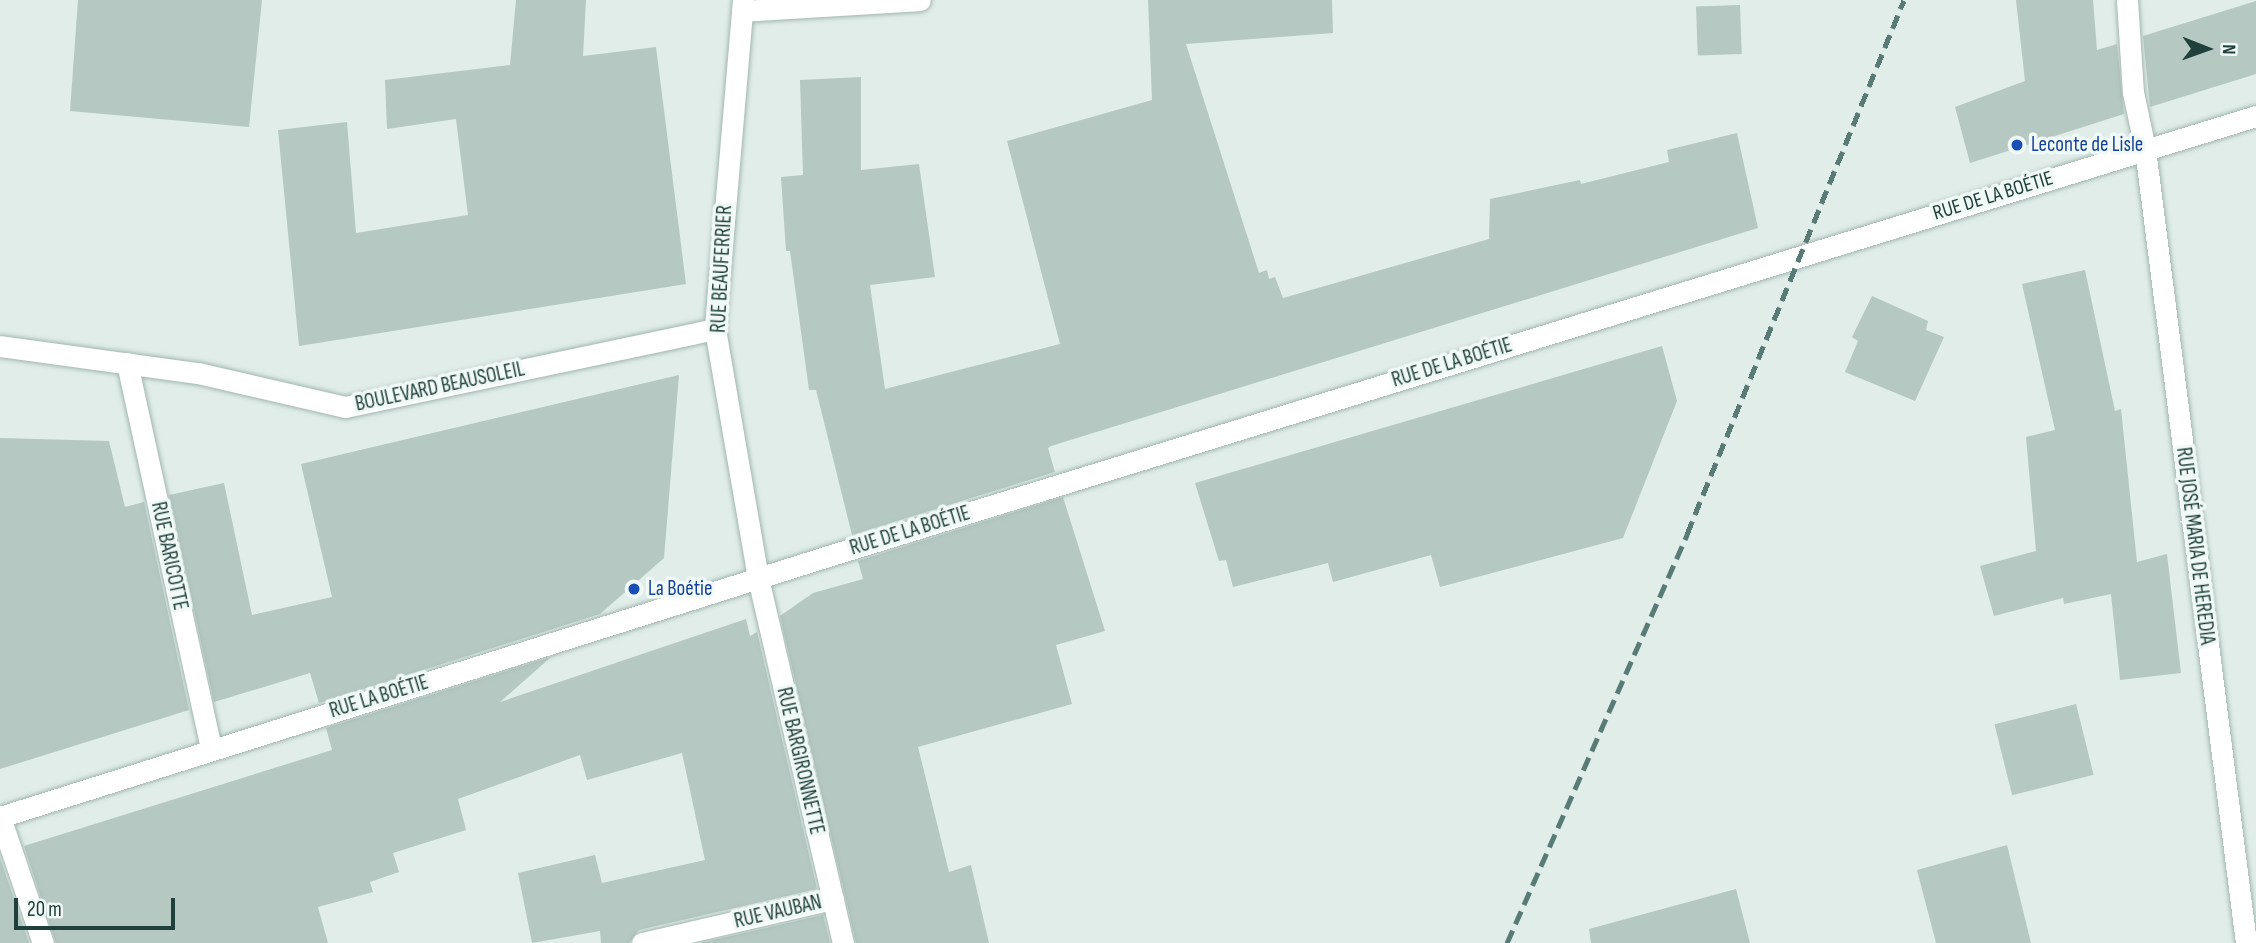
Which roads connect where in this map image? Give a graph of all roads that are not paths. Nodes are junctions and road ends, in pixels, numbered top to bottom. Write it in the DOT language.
graph roads {
  1 [pos="920,0"];
  2 [pos="2127,0"];
  3 [pos="742,5"];
  4 [pos="2256,116"];
  5 [pos="2146,149"];
  6 [pos="715,329"];
  7 [pos="0,346"];
  8 [pos="127,363"];
  9 [pos="758,578"];
  10 [pos="211,750"];
  11 [pos="0,817"];
  12 [pos="833,899"];
  13 [pos="43,943"];
  14 [pos="642,943"];
  15 [pos="844,943"];
  16 [pos="2246,943"];
  1 -- 3 [label="street"];
  2 -- 5 [label="street, RUE JOSÉ MARIA DE HEREDIA"];
  3 -- 6 [label="street, RUE BEAUFERRIER"];
  4 -- 5 [label="street, RUE DE LA BOÉTIE"];
  5 -- 9 [label="street, RUE DE LA BOÉTIE"];
  5 -- 16 [label="street, RUE JOSÉ MARIA DE HEREDIA"];
  6 -- 8 [label="street, BOULEVARD BEAUSOLEIL"];
  6 -- 9 [label="street, RUE BEAUFERRIER"];
  7 -- 8 [label="street, BOULEVARD BEAUSOLEIL"];
  8 -- 10 [label="street, RUE BARICOTTE"];
  9 -- 10 [label="street, RUE LA BOÉTIE"];
  9 -- 12 [label="street, RUE BARGIRONNETTE"];
  10 -- 11 [label="street, RUE LA BOÉTIE"];
  11 -- 13 [label="street"];
  12 -- 14 [label="street, RUE VAUBAN"];
  12 -- 15 [label="street, RUE BARGIRONNETTE"];
}
